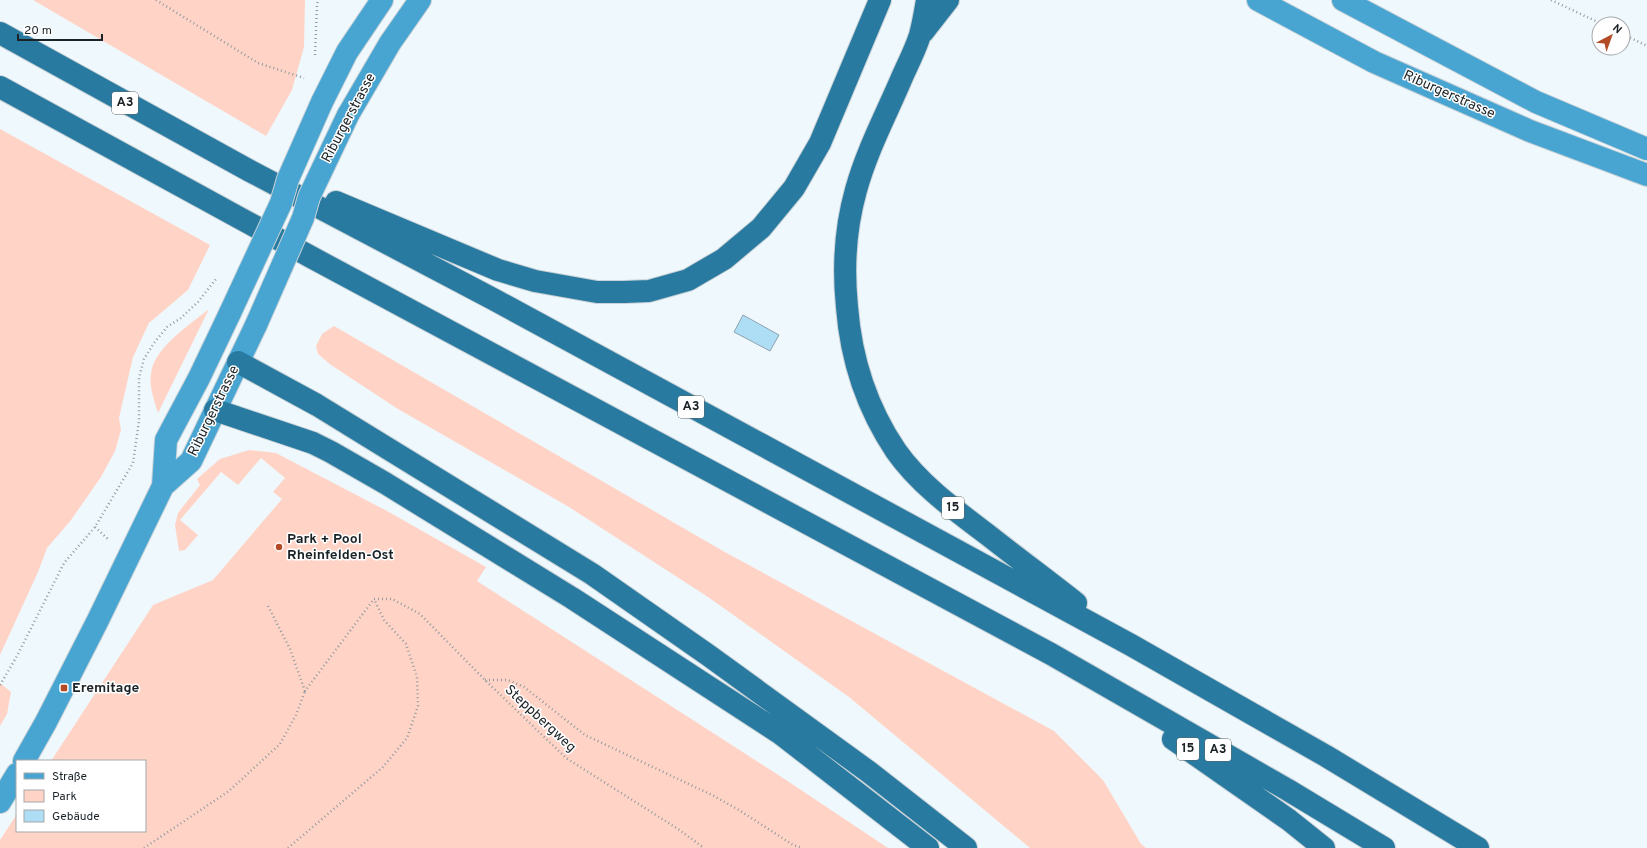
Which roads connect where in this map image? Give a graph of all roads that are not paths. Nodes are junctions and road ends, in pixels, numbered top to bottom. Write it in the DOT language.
graph roads {
  1 [pos="880,0"];
  2 [pos="927,0"];
  3 [pos="948,0"];
  4 [pos="1258,0"];
  5 [pos="1343,0"];
  6 [pos="380,3"];
  7 [pos="413,3"];
  8 [pos="0,34"];
  9 [pos="920,36"];
  10 [pos="0,87"];
  11 [pos="1647,149"];
  12 [pos="250,171"];
  13 [pos="1647,175"];
  14 [pos="238,362"];
  15 [pos="200,378"];
  16 [pos="215,410"];
  17 [pos="163,486"];
  18 [pos="1131,645"];
  19 [pos="1051,654"];
  20 [pos="25,760"];
  21 [pos="16,776"];
  22 [pos="0,802"];
  23 [pos="928,848"];
  24 [pos="966,848"];
  25 [pos="1324,848"];
  26 [pos="1384,848"];
  27 [pos="1478,848"];
  1 -- 12 [label="highway"];
  2 -- 9 [label="highway"];
  3 -- 9 [label="highway"];
  4 -- 13 [label="main road, Riburgerstrasse"];
  5 -- 11 [label="main road"];
  6 -- 7 [label="main road"];
  6 -- 15 [label="main road, Riburgerstrasse, bridge"];
  7 -- 14 [label="main road, Riburgerstrasse, bridge"];
  8 -- 12 [label="highway, A3"];
  9 -- 18 [label="highway, 15"];
  10 -- 19 [label="highway, A3"];
  12 -- 18 [label="highway, A3"];
  14 -- 15 [label="main road"];
  14 -- 16 [label="main road, Riburgerstrasse"];
  14 -- 24 [label="highway"];
  15 -- 16 [label="main road"];
  15 -- 17 [label="main road, Riburgerstrasse"];
  16 -- 17 [label="main road, Riburgerstrasse"];
  16 -- 23 [label="highway"];
  17 -- 20 [label="main road"];
  18 -- 27 [label="highway, A3"];
  19 -- 25 [label="highway, 15"];
  19 -- 26 [label="highway, A3"];
  21 -- 22 [label="main road"];
}
